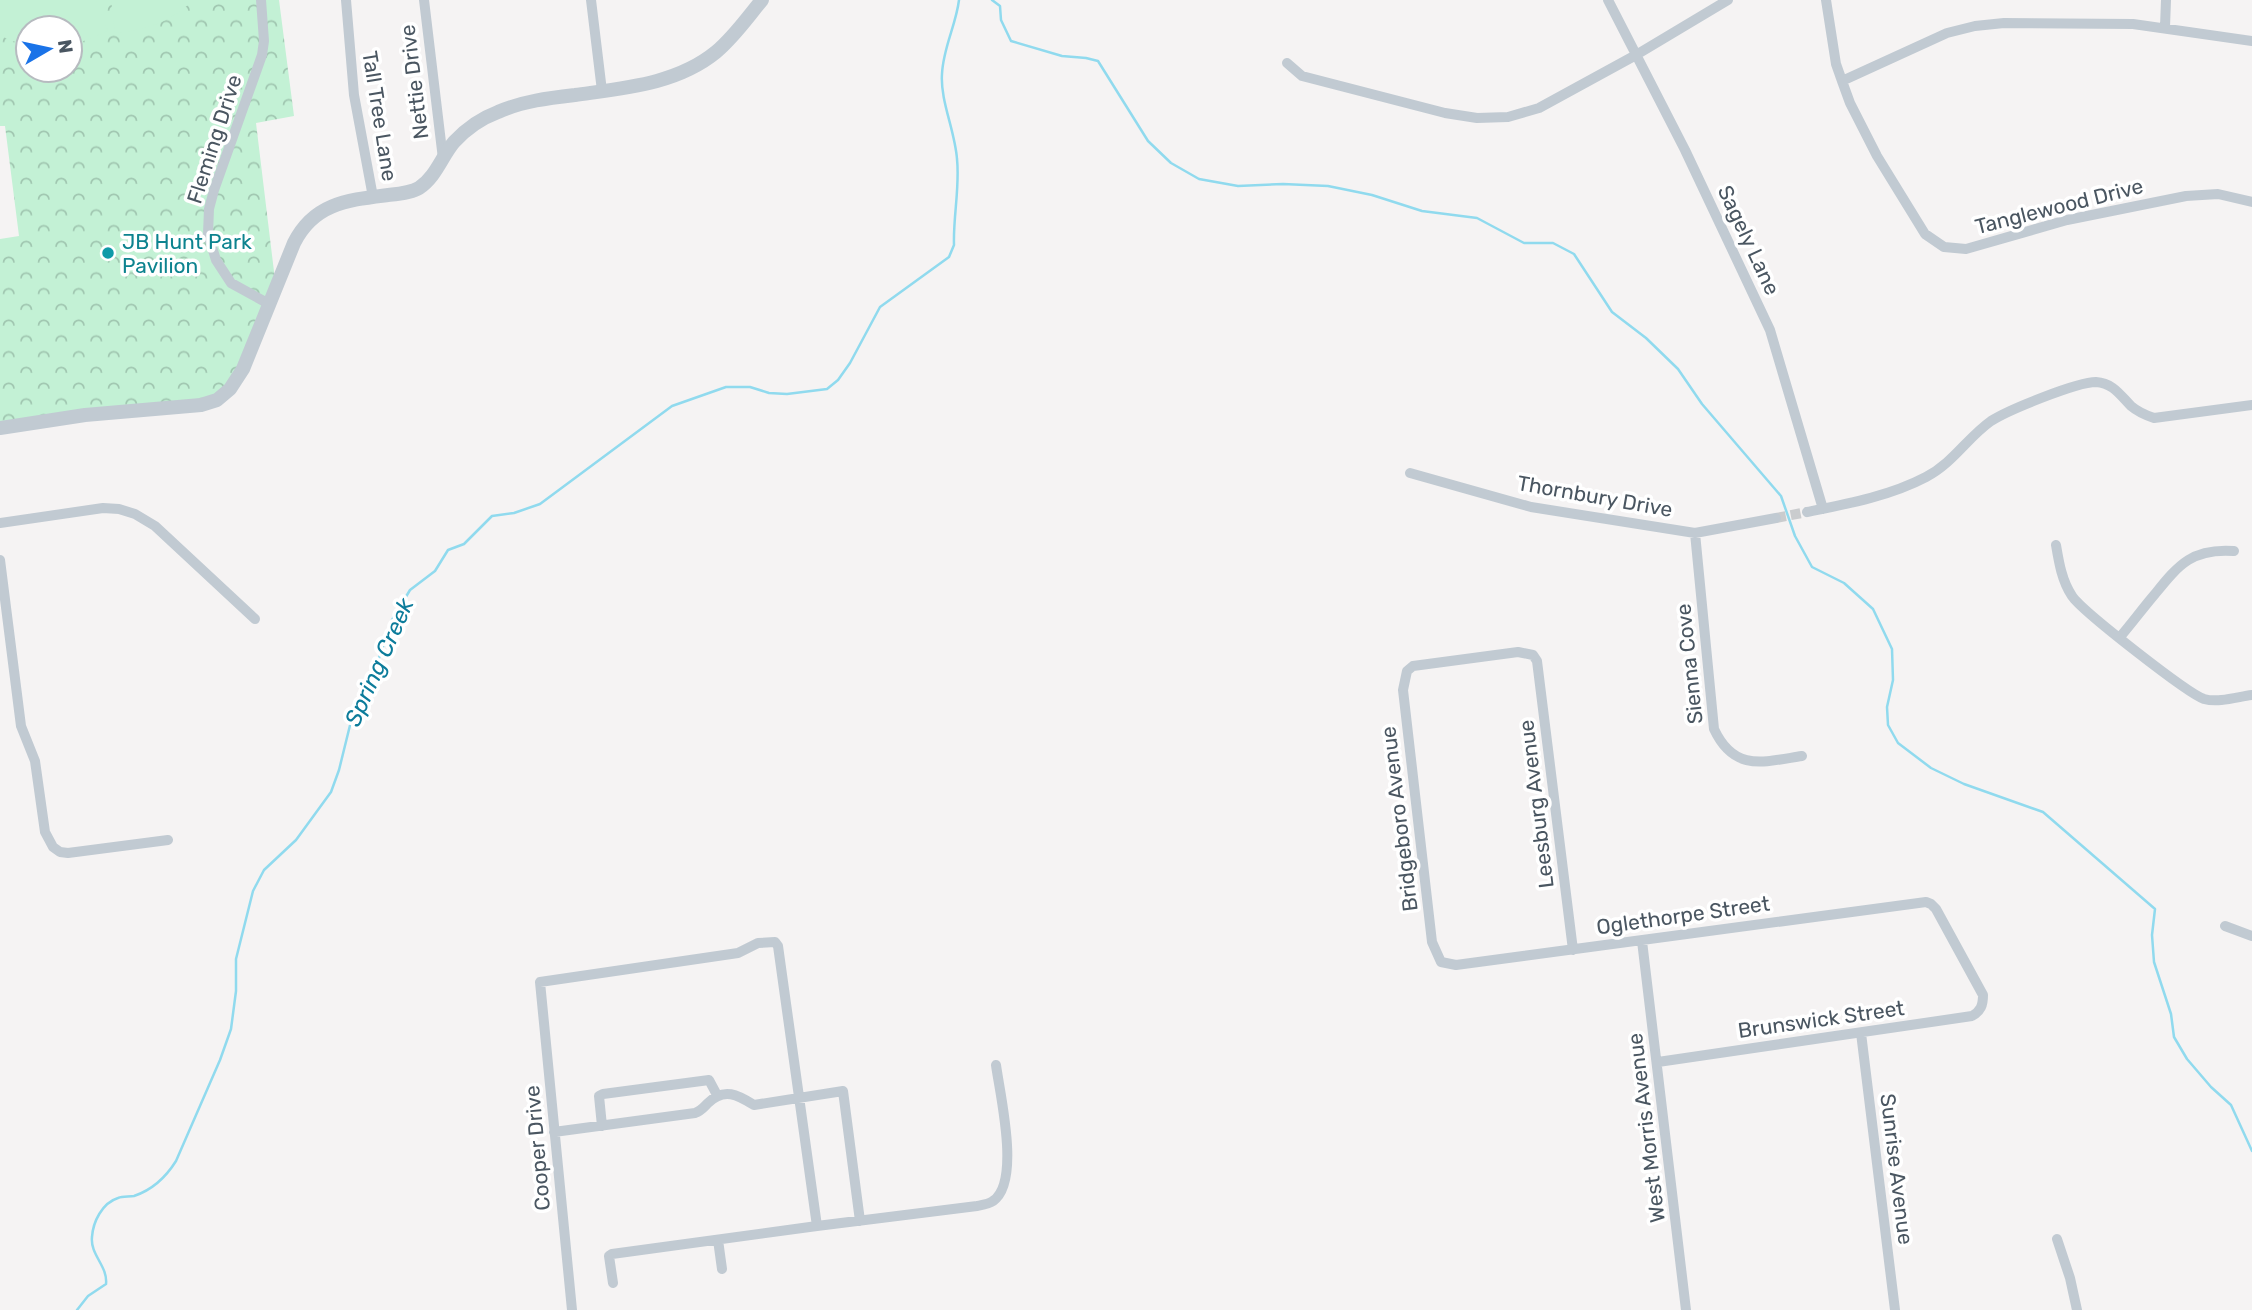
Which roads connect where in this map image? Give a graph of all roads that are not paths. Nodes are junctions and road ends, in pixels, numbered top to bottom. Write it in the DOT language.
graph roads {
  1 [pos="261,0"];
  2 [pos="346,0"];
  3 [pos="424,0"];
  4 [pos="591,0"];
  5 [pos="762,0"];
  6 [pos="1608,0"];
  7 [pos="1728,0"];
  8 [pos="1826,0"];
  9 [pos="2166,0"];
  10 [pos="2165,27"];
  11 [pos="2252,41"];
  12 [pos="1636,55"];
  13 [pos="1287,62"];
  14 [pos="1842,81"];
  15 [pos="602,91"];
  16 [pos="443,159"];
  17 [pos="373,197"];
  18 [pos="2252,202"];
  19 [pos="269,304"];
  20 [pos="2252,405"];
  21 [pos="0,428"];
  22 [pos="1410,473"];
  23 [pos="1823,509"];
  24 [pos="1807,512"];
  25 [pos="1776,518"];
  26 [pos="0,523"];
  27 [pos="1695,533"];
  28 [pos="2056,545"];
  29 [pos="2234,551"];
  30 [pos="0,560"];
  31 [pos="255,619"];
  32 [pos="2120,637"];
  33 [pos="1533,654"];
  34 [pos="2252,695"];
  35 [pos="1802,756"];
  36 [pos="168,840"];
  37 [pos="2225,926"];
  38 [pos="2252,936"];
  39 [pos="1642,941"];
  40 [pos="1573,950"];
  41 [pos="1441,962"];
  42 [pos="1983,1004"];
  43 [pos="1861,1033"];
  44 [pos="1658,1062"];
  45 [pos="996,1065"];
  46 [pos="717,1095"];
  47 [pos="799,1098"];
  48 [pos="602,1125"];
  49 [pos="554,1132"];
  50 [pos="860,1220"];
  51 [pos="817,1226"];
  52 [pos="2057,1239"];
  53 [pos="718,1240"];
  54 [pos="722,1269"];
  55 [pos="613,1283"];
  56 [pos="572,1310"];
  57 [pos="1686,1310"];
  58 [pos="1895,1310"];
  59 [pos="2077,1310"];
  1 -- 19 [label="street, Fleming Drive"];
  2 -- 17 [label="street, Tall Tree Lane"];
  3 -- 16 [label="street, Nettie Drive"];
  4 -- 15 [label="street"];
  5 -- 15 [label="street"];
  6 -- 12 [label="street, Sagely Lane"];
  7 -- 12 [label="street"];
  8 -- 14 [label="street, Tanglewood Drive"];
  9 -- 10 [label="street"];
  10 -- 11 [label="street"];
  10 -- 14 [label="street"];
  12 -- 13 [label="street"];
  12 -- 23 [label="street, Sagely Lane"];
  14 -- 18 [label="street, Tanglewood Drive"];
  15 -- 16 [label="street"];
  16 -- 17 [label="street"];
  17 -- 19 [label="street"];
  19 -- 21 [label="street"];
  20 -- 23 [label="street"];
  22 -- 27 [label="street, Thornbury Drive"];
  23 -- 24 [label="street"];
  25 -- 27 [label="street, Thornbury Drive"];
  26 -- 31 [label="street"];
  27 -- 35 [label="street, Sienna Cove"];
  28 -- 32 [label="street"];
  29 -- 32 [label="street"];
  30 -- 36 [label="street"];
  32 -- 34 [label="street"];
  33 -- 40 [label="street, Leesburg Avenue"];
  33 -- 41 [label="street, Bridgeboro Avenue"];
  37 -- 38 [label="street"];
  39 -- 40 [label="street, Oglethorpe Street"];
  39 -- 42 [label="street, Oglethorpe Street"];
  39 -- 44 [label="street, West Morris Avenue"];
  40 -- 41 [label="street, Oglethorpe Street"];
  42 -- 43 [label="street, Brunswick Street"];
  43 -- 44 [label="street, Brunswick Street"];
  43 -- 58 [label="street, Sunrise Avenue"];
  44 -- 57 [label="street, West Morris Avenue"];
  45 -- 50 [label="street"];
  46 -- 47 [label="street"];
  46 -- 48 [label="street"];
  46 -- 48 [label="street"];
  47 -- 49 [label="street, Cooper Drive"];
  47 -- 50 [label="street"];
  47 -- 51 [label="street"];
  48 -- 49 [label="street"];
  49 -- 56 [label="street, Cooper Drive"];
  50 -- 51 [label="street"];
  51 -- 53 [label="street"];
  52 -- 59 [label="street"];
  53 -- 54 [label="street"];
  53 -- 55 [label="street"];
}
